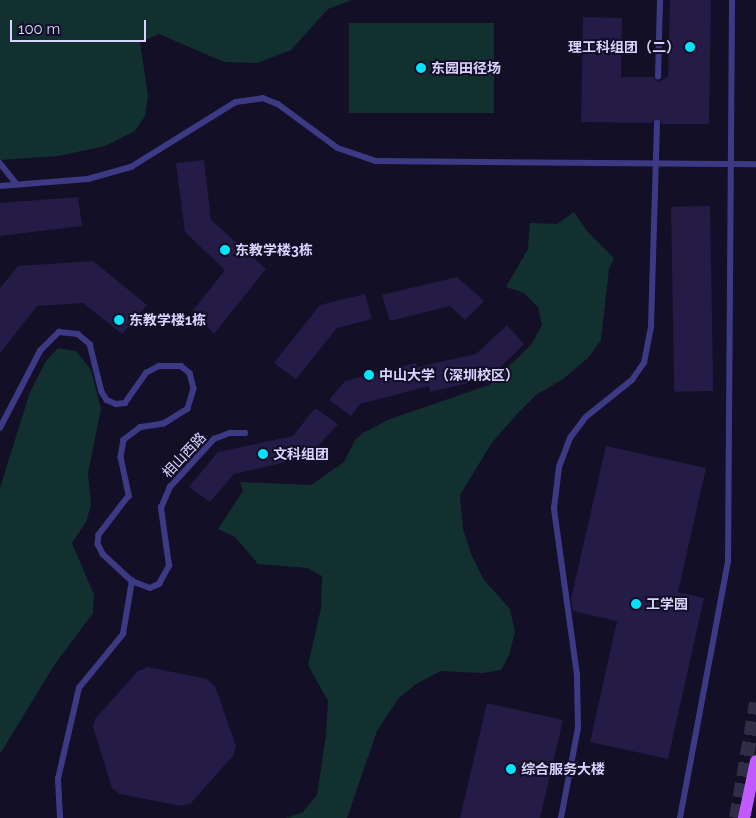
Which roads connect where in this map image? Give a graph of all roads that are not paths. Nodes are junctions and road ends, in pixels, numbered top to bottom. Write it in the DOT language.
graph roads {
  1 [pos="660,0"];
  2 [pos="732,0"];
  3 [pos="658,77"];
  4 [pos="657,123"];
  5 [pos="656,162"];
  6 [pos="0,163"];
  7 [pos="730,163"];
  8 [pos="756,164"];
  9 [pos="17,184"];
  10 [pos="0,186"];
  11 [pos="0,428"];
  12 [pos="245,432"];
  13 [pos="132,581"];
  14 [pos="756,761"];
  15 [pos="60,818"];
  16 [pos="562,818"];
  17 [pos="680,818"];
  18 [pos="744,818"];
  1 -- 3 [label="lane"];
  2 -- 7 [label="lane"];
  4 -- 5 [label="lane"];
  5 -- 7 [label="lane"];
  5 -- 9 [label="lane"];
  5 -- 16 [label="lane"];
  6 -- 9 [label="lane"];
  7 -- 8 [label="lane"];
  7 -- 17 [label="lane"];
  9 -- 10 [label="lane"];
  11 -- 13 [label="lane, 相山西路"];
  12 -- 13 [label="lane, 相山西路"];
  13 -- 15 [label="lane"];
  14 -- 18 [label="main road"];
}
